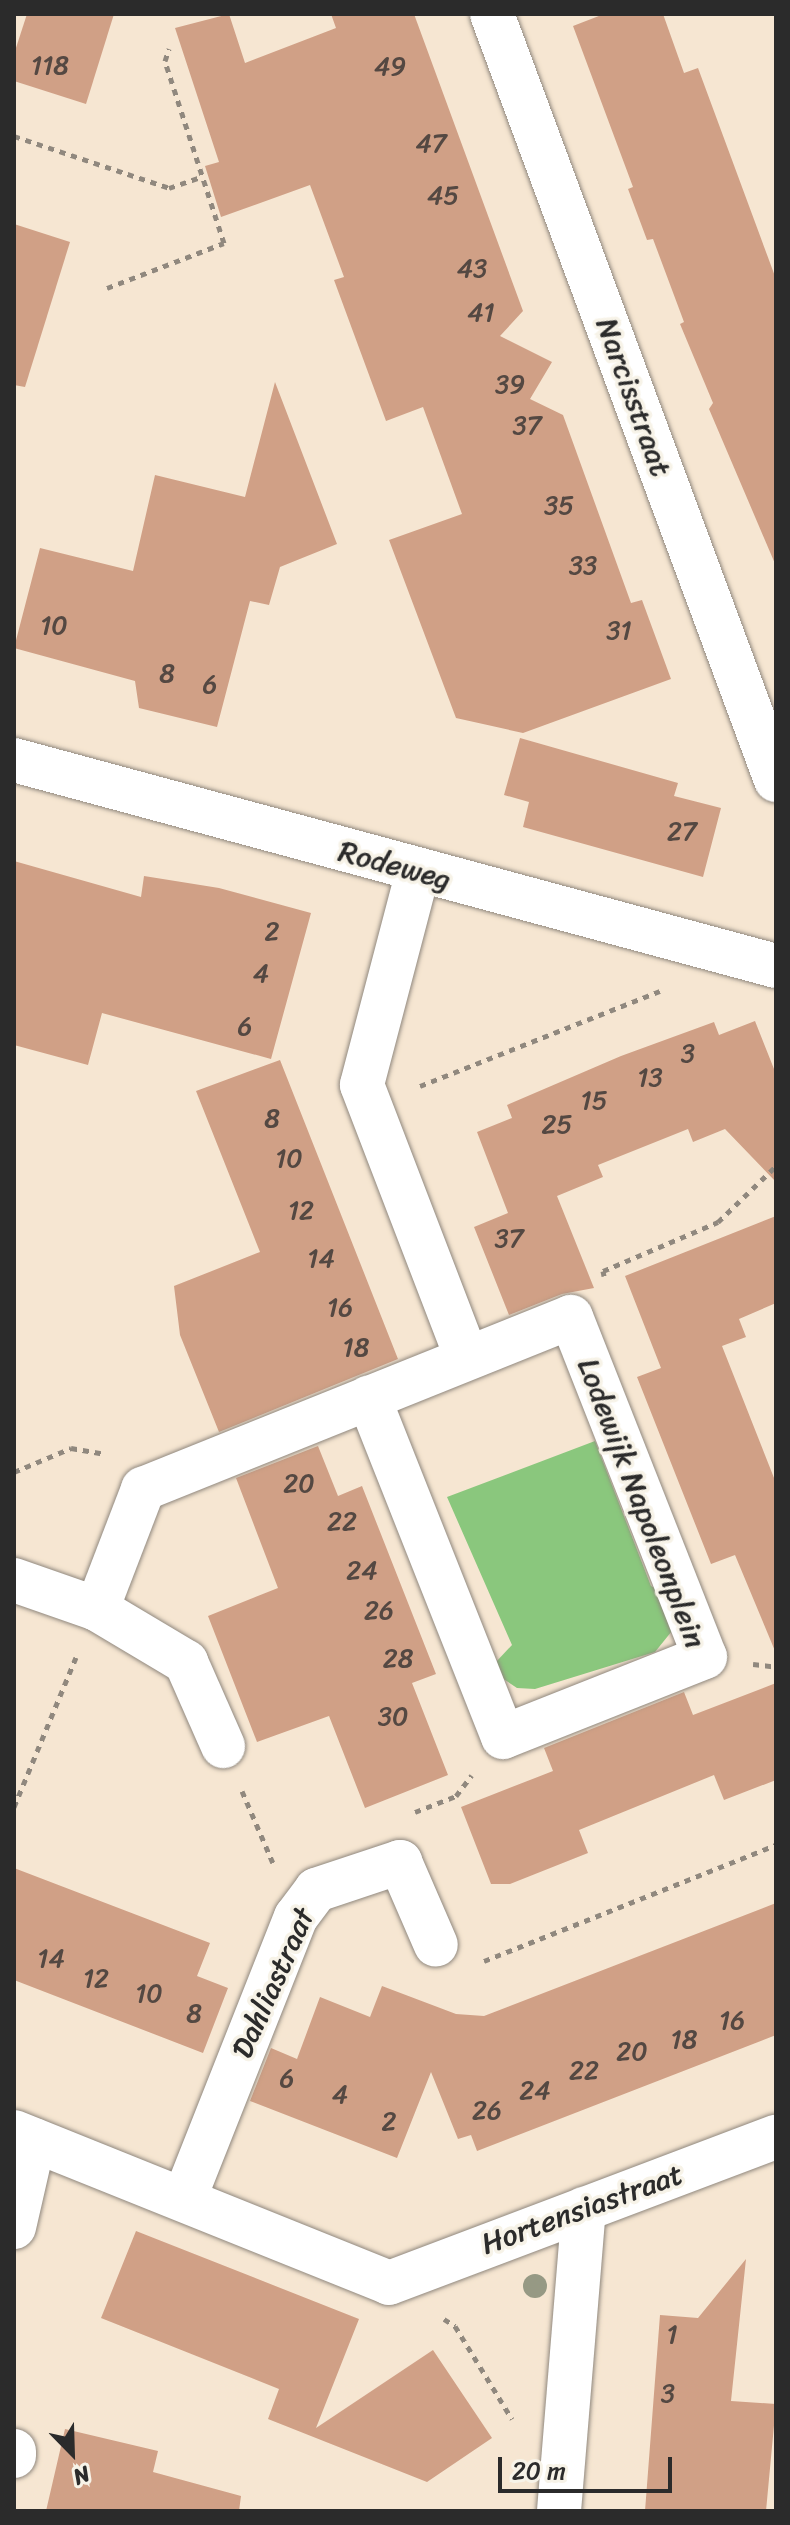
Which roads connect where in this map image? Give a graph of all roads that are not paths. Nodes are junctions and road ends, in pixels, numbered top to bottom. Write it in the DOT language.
graph roads {
  1 [pos="492,14"];
  2 [pos="14,760"];
  3 [pos="776,780"];
  4 [pos="418,871"];
  5 [pos="776,966"];
  6 [pos="467,1358"];
  7 [pos="369,1398"];
  8 [pos="14,1580"];
  9 [pos="97,1609"];
  10 [pos="223,1746"];
  11 [pos="436,1945"];
  12 [pos="24,2136"];
  13 [pos="776,2137"];
  14 [pos="185,2197"];
  15 [pos="584,2209"];
  16 [pos="14,2227"];
  17 [pos="560,2505"];
  1 -- 3 [label="street, Narcisstraat"];
  2 -- 4 [label="street, Rodeweg"];
  4 -- 5 [label="street, Rodeweg"];
  4 -- 6 [label="street"];
  6 -- 7 [label="street"];
  6 -- 7 [label="street, Lodewijk Napoleonplein"];
  7 -- 9 [label="street"];
  8 -- 9 [label="street"];
  9 -- 10 [label="street"];
  11 -- 14 [label="street, Dahliastraat"];
  12 -- 14 [label="street"];
  12 -- 16 [label="street"];
  13 -- 15 [label="street, Hortensiastraat"];
  14 -- 15 [label="street, Hortensiastraat"];
  15 -- 17 [label="street"];
}
